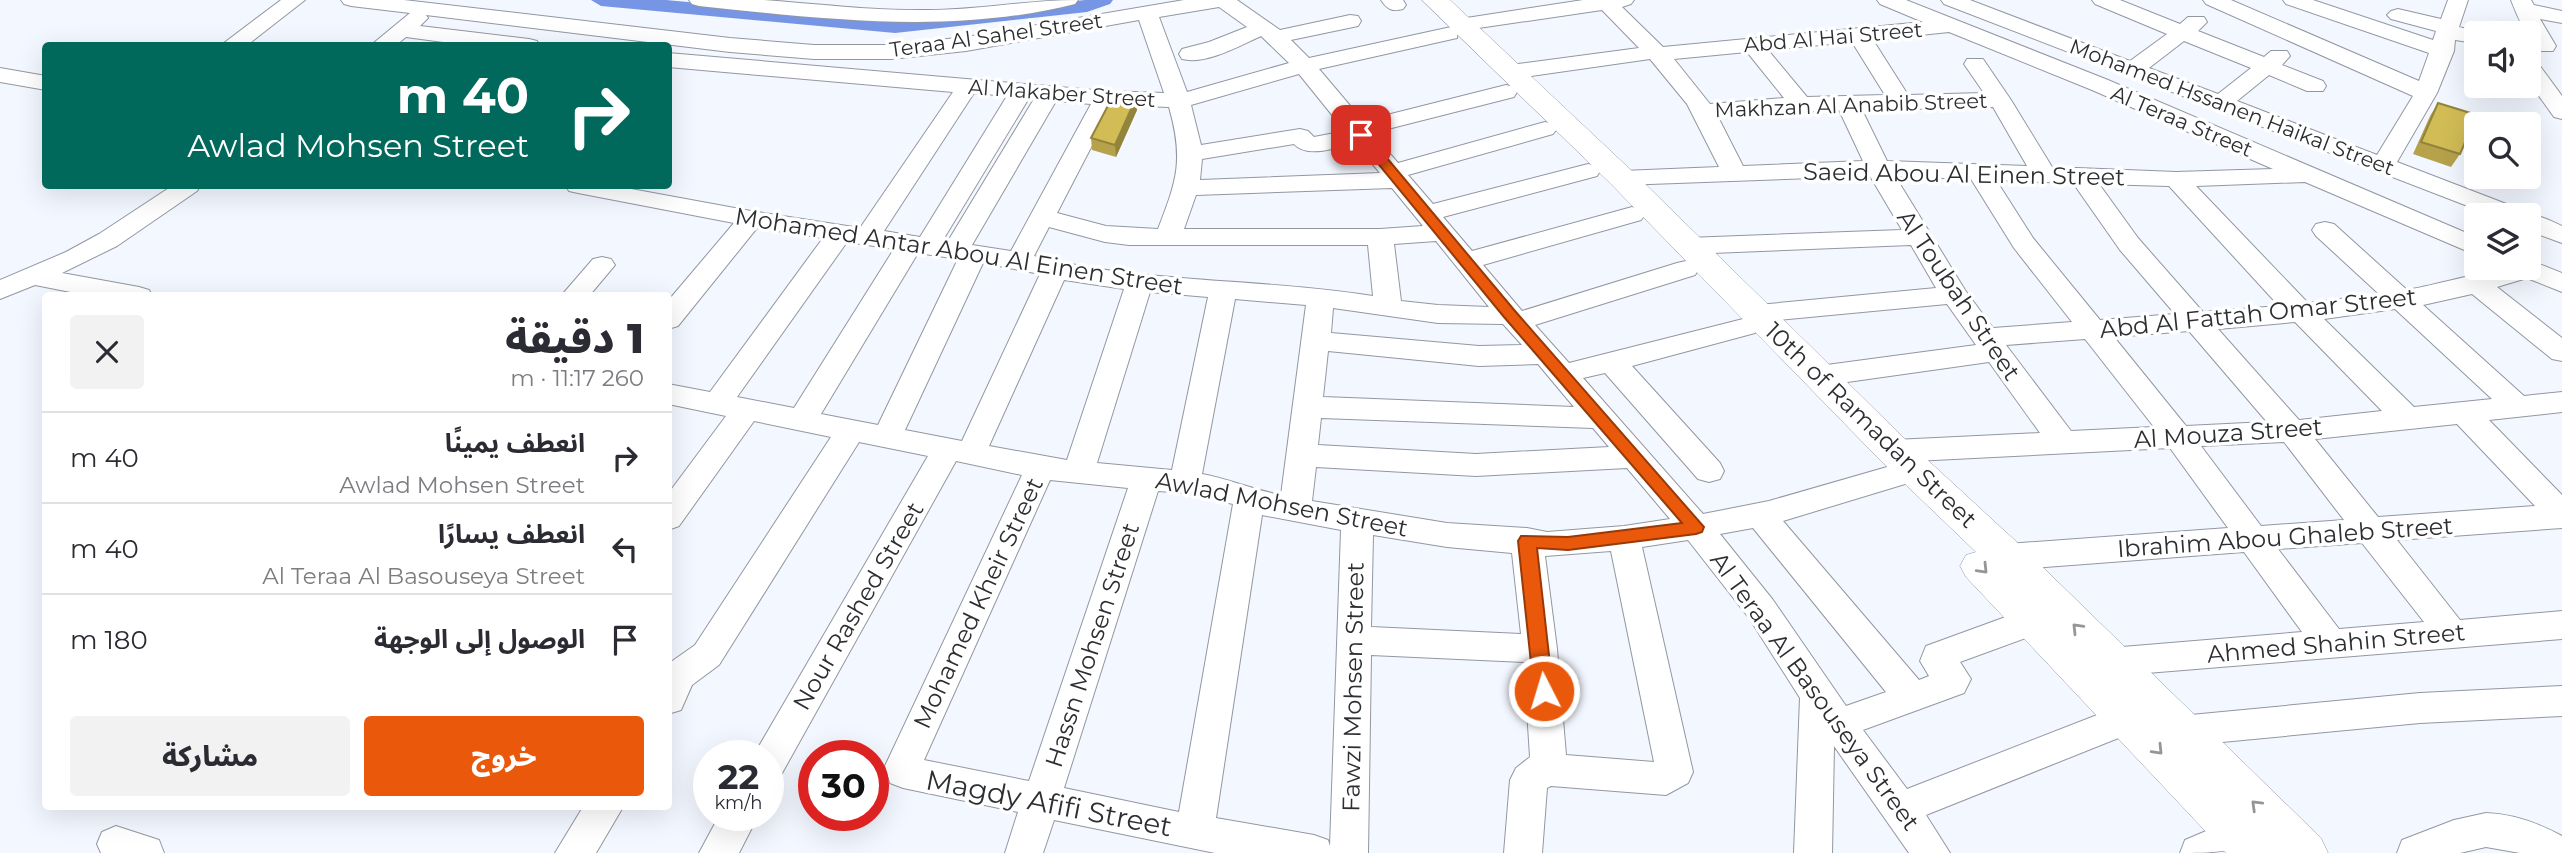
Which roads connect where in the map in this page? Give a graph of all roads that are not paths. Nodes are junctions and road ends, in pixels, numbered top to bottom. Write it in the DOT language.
graph roads {
  1 [pos="295,0"];
  2 [pos="351,0"];
  3 [pos="699,0"];
  4 [pos="937,0"];
  5 [pos="1068,0"];
  6 [pos="1222,0"];
  7 [pos="1886,0"];
  8 [pos="1952,0"];
  9 [pos="2102,0"];
  10 [pos="2293,0"];
  11 [pos="2422,0"];
  12 [pos="1617,1"];
  13 [pos="2219,1"];
  14 [pos="1401,2"];
  15 [pos="2523,5"];
  16 [pos="2314,8"];
  17 [pos="428,10"];
  18 [pos="1147,13"];
  19 [pos="2398,15"];
  20 [pos="2562,18"];
  21 [pos="922,19"];
  22 [pos="1448,19"];
  23 [pos="1350,21"];
  24 [pos="2008,22"];
  25 [pos="2451,24"];
  26 [pos="1954,26"];
  27 [pos="401,30"];
  28 [pos="2183,32"];
  29 [pos="1269,33"];
  30 [pos="1859,35"];
  31 [pos="2297,36"];
  32 [pos="237,42"];
  33 [pos="386,42"];
  34 [pos="497,42"];
  35 [pos="1753,45"];
  36 [pos="2545,46"];
  37 [pos="1656,53"];
  38 [pos="1190,54"];
  39 [pos="672,60"];
  40 [pos="1975,64"];
  41 [pos="1304,66"];
  42 [pos="2267,66"];
  43 [pos="2132,70"];
  44 [pos="0,75"];
  45 [pos="42,82"];
  46 [pos="1508,82"];
  47 [pos="2541,83"];
  48 [pos="2315,86"];
  49 [pos="967,87"];
  50 [pos="1022,91"];
  51 [pos="1049,93"];
  52 [pos="2426,93"];
  53 [pos="1105,98"];
  54 [pos="1178,100"];
  55 [pos="2000,100"];
  56 [pos="1900,101"];
  57 [pos="1847,103"];
  58 [pos="1801,104"];
  59 [pos="2221,104"];
  60 [pos="1703,111"];
  61 [pos="2562,112"];
  62 [pos="1545,129"];
  63 [pos="1359,133"];
  64 [pos="1191,154"];
  65 [pos="2373,161"];
  66 [pos="1878,168"];
  67 [pos="1978,170"];
  68 [pos="2043,173"];
  69 [pos="1605,174"];
  70 [pos="1735,174"];
  71 [pos="2080,175"];
  72 [pos="1395,176"];
  73 [pos="2311,177"];
  74 [pos="2176,179"];
  75 [pos="1184,188"];
  76 [pos="184,189"];
  77 [pos="594,189"];
  78 [pos="2482,203"];
  79 [pos="1632,215"];
  80 [pos="1042,217"];
  81 [pos="751,219"];
  82 [pos="1434,224"];
  83 [pos="2541,227"];
  84 [pos="2325,230"];
  85 [pos="840,233"];
  86 [pos="2560,236"];
  87 [pos="867,237"];
  88 [pos="1380,237"];
  89 [pos="1917,237"];
  90 [pos="1168,238"];
  91 [pos="2464,242"];
  92 [pos="919,245"];
  93 [pos="2541,251"];
  94 [pos="964,252"];
  95 [pos="1687,257"];
  96 [pos="1019,260"];
  97 [pos="1465,261"];
  98 [pos="602,265"];
  99 [pos="1055,271"];
  100 [pos="2541,274"];
  101 [pos="30,276"];
  102 [pos="2489,280"];
  103 [pos="1140,283"];
  104 [pos="2562,283"];
  105 [pos="2476,284"];
  106 [pos="1223,289"];
  107 [pos="0,290"];
  108 [pos="117,292"];
  109 [pos="578,292"];
  110 [pos="1954,295"];
  111 [pos="1321,297"];
  112 [pos="2401,300"];
  113 [pos="1388,307"];
  114 [pos="2301,313"];
  115 [pos="672,315"];
  116 [pos="1513,318"];
  117 [pos="2196,320"];
  118 [pos="1751,321"];
  119 [pos="2093,330"];
  120 [pos="1316,341"];
  121 [pos="1989,345"];
  122 [pos="2562,352"];
  123 [pos="1612,362"];
  124 [pos="1553,364"];
  125 [pos="1819,376"];
  126 [pos="672,395"];
  127 [pos="2562,402"];
  128 [pos="731,407"];
  129 [pos="1308,407"];
  130 [pos="2519,408"];
  131 [pos="2463,413"];
  132 [pos="1600,418"];
  133 [pos="2408,419"];
  134 [pos="802,420"];
  135 [pos="851,430"];
  136 [pos="2292,431"];
  137 [pos="887,436"];
  138 [pos="2178,437"];
  139 [pos="2063,442"];
  140 [pos="960,451"];
  141 [pos="1302,455"];
  142 [pos="1634,457"];
  143 [pos="1894,464"];
  144 [pos="1041,467"];
  145 [pos="1709,471"];
  146 [pos="1078,473"];
  147 [pos="1147,477"];
  148 [pos="1185,482"];
  149 [pos="1249,500"];
  150 [pos="672,510"];
  151 [pos="1295,510"];
  152 [pos="1760,515"];
  153 [pos="2562,516"];
  154 [pos="1357,521"];
  155 [pos="1696,527"];
  156 [pos="2371,530"];
  157 [pos="1624,538"];
  158 [pos="2253,539"];
  159 [pos="1527,541"];
  160 [pos="2007,557"];
  161 [pos="2033,621"];
  162 [pos="2562,625"];
  163 [pos="2452,634"];
  164 [pos="1354,640"];
  165 [pos="2330,644"];
  166 [pos="1540,649"];
  167 [pos="2110,662"];
  168 [pos="672,686"];
  169 [pos="1912,697"];
  170 [pos="2562,701"];
  171 [pos="1828,710"];
  172 [pos="2128,718"];
  173 [pos="2180,731"];
  174 [pos="783,740"];
  175 [pos="1546,769"];
  176 [pos="909,774"];
  177 [pos="1042,802"];
  178 [pos="1899,809"];
  179 [pos="602,810"];
  180 [pos="730,831"];
  181 [pos="1195,832"];
  182 [pos="2248,844"];
  183 [pos="574,853"];
  184 [pos="718,853"];
  185 [pos="1024,853"];
  186 [pos="1311,853"];
  187 [pos="1349,853"];
  188 [pos="1523,853"];
  189 [pos="1813,853"];
  190 [pos="1931,853"];
  191 [pos="2199,853"];
  192 [pos="2304,853"];
  193 [pos="2416,853"];
  194 [pos="2557,853"];
  1 -- 32 [label="street"];
  2 -- 17 [label="street, Teraa Al Sahel Street"];
  3 -- 21 [label="street, Teraa Al Sahel Street"];
  4 -- 21 [label="street"];
  5 -- 21 [label="street, Teraa Al Sahel Street"];
  6 -- 18 [label="street, Teraa Al Sahel Street"];
  6 -- 29 [label="street, Al Teraa Al Basouseya Street"];
  7 -- 26 [label="street, Al Teraa Street"];
  8 -- 24 [label="street, Mohamed Hssanen Haikal Street"];
  9 -- 28 [label="street"];
  10 -- 16 [label="street"];
  11 -- 25 [label="street"];
  12 -- 22 [label="street, Al Makaber Street"];
  12 -- 37 [label="street"];
  13 -- 28 [label="street"];
  13 -- 31 [label="street"];
  14 -- 22 [label="main road, 10th of Ramadan Street"];
  15 -- 20 [label="street"];
  15 -- 36 [label="street"];
  16 -- 25 [label="street"];
  16 -- 31 [label="street"];
  17 -- 18 [label="street, Teraa Al Sahel Street"];
  17 -- 27 [label="street"];
  18 -- 54 [label="street"];
  19 -- 25 [label="street"];
  22 -- 41 [label="street, Al Makaber Street"];
  22 -- 46 [label="main road, 10th of Ramadan Street"];
  23 -- 29 [label="street"];
  24 -- 26 [label="street, Abd Al Hai Street"];
  24 -- 43 [label="street, Mohamed Hssanen Haikal Street"];
  25 -- 52 [label="street"];
  26 -- 30 [label="street, Abd Al Hai Street"];
  26 -- 73 [label="street, Al Teraa Street"];
  27 -- 33 [label="street"];
  27 -- 34 [label="street"];
  28 -- 42 [label="street"];
  28 -- 43 [label="street"];
  29 -- 38 [label="street"];
  29 -- 41 [label="street, Al Teraa Al Basouseya Street"];
  30 -- 35 [label="street, Abd Al Hai Street"];
  30 -- 56 [label="street"];
  31 -- 42 [label="street"];
  31 -- 52 [label="street"];
  35 -- 37 [label="street, Abd Al Hai Street"];
  35 -- 58 [label="street"];
  37 -- 46 [label="street, Abd Al Hai Street"];
  37 -- 60 [label="street"];
  39 -- 49 [label="street, Al Makaber Street"];
  40 -- 55 [label="street"];
  41 -- 54 [label="street, Al Makaber Street"];
  41 -- 63 [label="street, Al Teraa Al Basouseya Street"];
  42 -- 48 [label="street"];
  42 -- 59 [label="street"];
  43 -- 59 [label="street, Mohamed Hssanen Haikal Street"];
  44 -- 45 [label="street"];
  46 -- 62 [label="main road, 10th of Ramadan Street"];
  46 -- 63 [label="street, Abd Al Hai Street"];
  46 -- 69 [label="main road, 10th of Ramadan Street"];
  47 -- 61 [label="street"];
  49 -- 50 [label="street, Al Makaber Street"];
  49 -- 87 [label="street"];
  50 -- 51 [label="street, Al Makaber Street"];
  50 -- 92 [label="street"];
  51 -- 53 [label="street, Al Makaber Street"];
  51 -- 94 [label="street"];
  52 -- 65 [label="street"];
  53 -- 54 [label="street, Al Makaber Street"];
  53 -- 80 [label="street"];
  54 -- 64 [label="street"];
  55 -- 56 [label="street, Makhzan Al Anabib Street"];
  55 -- 68 [label="street"];
  56 -- 57 [label="street, Makhzan Al Anabib Street"];
  57 -- 58 [label="street, Makhzan Al Anabib Street"];
  57 -- 66 [label="street, Al Toubah Street"];
  58 -- 60 [label="street, Makhzan Al Anabib Street"];
  59 -- 65 [label="street, Mohamed Hssanen Haikal Street"];
  60 -- 70 [label="street"];
  62 -- 69 [label="main road, 10th of Ramadan Street"];
  62 -- 72 [label="street"];
  63 -- 64 [label="street, Abd Al Hai Street"];
  63 -- 72 [label="street, Al Teraa Al Basouseya Street"];
  64 -- 75 [label="street"];
  65 -- 73 [label="street"];
  65 -- 78 [label="street, Mohamed Hssanen Haikal Street"];
  66 -- 67 [label="street, Saeid Abou Al Einen Street"];
  66 -- 70 [label="street, Saeid Abou Al Einen Street"];
  66 -- 89 [label="street, Al Toubah Street"];
  67 -- 68 [label="street, Saeid Abou Al Einen Street"];
  67 -- 119 [label="street"];
  68 -- 71 [label="street, Saeid Abou Al Einen Street"];
  69 -- 70 [label="street, Saeid Abou Al Einen Street"];
  69 -- 79 [label="main road, 10th of Ramadan Street"];
  69 -- 82 [label="street, Saeid Abou Al Einen Street"];
  69 -- 95 [label="main road, 10th of Ramadan Street"];
  71 -- 74 [label="street, Saeid Abou Al Einen Street"];
  71 -- 117 [label="street"];
  72 -- 75 [label="street"];
  72 -- 82 [label="street, Al Teraa Al Basouseya Street"];
  73 -- 74 [label="street, Saeid Abou Al Einen Street"];
  73 -- 91 [label="street, Al Teraa Street"];
  74 -- 114 [label="street"];
  75 -- 90 [label="street"];
  76 -- 101 [label="street"];
  77 -- 81 [label="street, Mohamed Antar Abou Al Einen Street"];
  79 -- 95 [label="main road, 10th of Ramadan Street"];
  79 -- 97 [label="street"];
  80 -- 90 [label="street, Saeid Abou Al Einen Street"];
  80 -- 96 [label="street"];
  81 -- 85 [label="street, Mohamed Antar Abou Al Einen Street"];
  81 -- 115 [label="street"];
  82 -- 88 [label="street, Saeid Abou Al Einen Street"];
  82 -- 97 [label="street, Al Teraa Al Basouseya Street"];
  83 -- 86 [label="street"];
  84 -- 112 [label="street"];
  85 -- 87 [label="street, Mohamed Antar Abou Al Einen Street"];
  85 -- 128 [label="street"];
  86 -- 93 [label="street"];
  87 -- 92 [label="street, Mohamed Antar Abou Al Einen Street"];
  88 -- 90 [label="street, Saeid Abou Al Einen Street"];
  88 -- 113 [label="street"];
  89 -- 95 [label="street, Mohamed Antar Abou Al Einen Street"];
  89 -- 110 [label="street, Al Toubah Street"];
  92 -- 94 [label="street, Mohamed Antar Abou Al Einen Street"];
  92 -- 134 [label="street"];
  94 -- 96 [label="street, Mohamed Antar Abou Al Einen Street"];
  94 -- 137 [label="street"];
  95 -- 116 [label="street, Mohamed Antar Abou Al Einen Street"];
  95 -- 118 [label="main road, 10th of Ramadan Street"];
  96 -- 99 [label="street, Mohamed Antar Abou Al Einen Street"];
  97 -- 116 [label="street, Al Teraa Al Basouseya Street"];
  98 -- 109 [label="street"];
  99 -- 103 [label="street, Mohamed Antar Abou Al Einen Street"];
  99 -- 140 [label="street, Nour Rashed Street"];
  100 -- 104 [label="street"];
  101 -- 107 [label="street"];
  101 -- 108 [label="street"];
  102 -- 105 [label="street, Abd Al Fattah Omar Street"];
  103 -- 106 [label="street, Mohamed Antar Abou Al Einen Street"];
  103 -- 146 [label="street"];
  105 -- 112 [label="street, Abd Al Fattah Omar Street"];
  105 -- 122 [label="street"];
  106 -- 111 [label="street, Mohamed Antar Abou Al Einen Street"];
  106 -- 148 [label="street"];
  110 -- 118 [label="street"];
  110 -- 121 [label="street, Al Toubah Street"];
  111 -- 113 [label="street, Mohamed Antar Abou Al Einen Street"];
  111 -- 120 [label="street"];
  112 -- 114 [label="street, Abd Al Fattah Omar Street"];
  112 -- 130 [label="street"];
  113 -- 116 [label="street, Mohamed Antar Abou Al Einen Street"];
  114 -- 117 [label="street, Abd Al Fattah Omar Street"];
  114 -- 133 [label="street"];
  116 -- 124 [label="street, Al Teraa Al Basouseya Street"];
  117 -- 119 [label="street, Abd Al Fattah Omar Street"];
  117 -- 136 [label="street"];
  118 -- 123 [label="street"];
  118 -- 125 [label="main road, 10th of Ramadan Street"];
  118 -- 143 [label="main road, 10th of Ramadan Street"];
  119 -- 121 [label="street, Abd Al Fattah Omar Street"];
  119 -- 138 [label="street"];
  120 -- 124 [label="street"];
  120 -- 129 [label="street"];
  121 -- 125 [label="street, Abd Al Fattah Omar Street"];
  121 -- 139 [label="street, Al Toubah Street"];
  123 -- 124 [label="street"];
  123 -- 145 [label="street"];
  124 -- 132 [label="street, Al Teraa Al Basouseya Street"];
  125 -- 143 [label="main road, 10th of Ramadan Street"];
  126 -- 128 [label="street, Awlad Mohsen Street"];
  127 -- 130 [label="street, Al Mouza Street"];
  128 -- 134 [label="street, Awlad Mohsen Street"];
  128 -- 150 [label="street"];
  129 -- 132 [label="street"];
  129 -- 141 [label="street"];
  130 -- 131 [label="street, Al Mouza Street"];
  131 -- 133 [label="street, Al Mouza Street"];
  131 -- 153 [label="street"];
  132 -- 142 [label="street, Al Teraa Al Basouseya Street"];
  133 -- 136 [label="street, Al Mouza Street"];
  134 -- 135 [label="street, Awlad Mohsen Street"];
  135 -- 137 [label="street, Awlad Mohsen Street"];
  135 -- 168 [label="street"];
  136 -- 138 [label="street, Al Mouza Street"];
  136 -- 156 [label="street"];
  137 -- 140 [label="street, Awlad Mohsen Street"];
  138 -- 139 [label="street, Al Mouza Street"];
  138 -- 158 [label="street"];
  139 -- 143 [label="street, Al Mouza Street"];
  140 -- 144 [label="street, Awlad Mohsen Street"];
  140 -- 174 [label="street, Nour Rashed Street"];
  141 -- 142 [label="street"];
  141 -- 151 [label="street"];
  142 -- 155 [label="street, Al Teraa Al Basouseya Street"];
  143 -- 152 [label="street, Awlad Mohsen Street"];
  143 -- 160 [label="main road, 10th of Ramadan Street"];
  143 -- 161 [label="main road, 10th of Ramadan Street, one-way"];
  144 -- 146 [label="street, Awlad Mohsen Street"];
  144 -- 176 [label="street, Mohamed Kheir Street"];
  146 -- 147 [label="street, Awlad Mohsen Street"];
  147 -- 148 [label="street, Awlad Mohsen Street"];
  147 -- 177 [label="street, Hassn Mohsen Street"];
  148 -- 149 [label="street, Awlad Mohsen Street"];
  149 -- 151 [label="street, Awlad Mohsen Street"];
  149 -- 181 [label="street"];
  151 -- 154 [label="street, Awlad Mohsen Street"];
  152 -- 155 [label="street, Awlad Mohsen Street"];
  152 -- 169 [label="street"];
  153 -- 156 [label="street, Ibrahim Abou Ghaleb Street"];
  154 -- 159 [label="street, Awlad Mohsen Street"];
  154 -- 164 [label="street, Fawzi Mohsen Street"];
  155 -- 157 [label="street, Awlad Mohsen Street"];
  155 -- 171 [label="street, Al Teraa Al Basouseya Street"];
  156 -- 158 [label="street, Ibrahim Abou Ghaleb Street"];
  156 -- 163 [label="street"];
  157 -- 159 [label="street, Awlad Mohsen Street"];
  157 -- 175 [label="street"];
  158 -- 160 [label="street, Ibrahim Abou Ghaleb Street"];
  158 -- 165 [label="street"];
  159 -- 166 [label="street"];
  167 -- 160 [label="main road, 10th of Ramadan Street, one-way"];
  161 -- 169 [label="street"];
  161 -- 172 [label="main road, 10th of Ramadan Street"];
  162 -- 163 [label="street, Ahmed Shahin Street"];
  163 -- 165 [label="street, Ahmed Shahin Street"];
  164 -- 166 [label="street"];
  164 -- 187 [label="street, Fawzi Mohsen Street"];
  165 -- 167 [label="street, Ahmed Shahin Street"];
  166 -- 175 [label="street"];
  167 -- 173 [label="main road, 10th of Ramadan Street"];
  169 -- 171 [label="street"];
  170 -- 173 [label="street"];
  171 -- 178 [label="street, Al Teraa Al Basouseya Street"];
  171 -- 189 [label="street"];
  172 -- 178 [label="street"];
  172 -- 182 [label="main road, 10th of Ramadan Street, one-way"];
  192 -- 173 [label="main road, 10th of Ramadan Street, one-way"];
  175 -- 188 [label="street"];
  176 -- 177 [label="street, Magdy Afifi Street"];
  177 -- 181 [label="street, Magdy Afifi Street"];
  177 -- 185 [label="street, Hassn Mohsen Street"];
  178 -- 190 [label="street, Al Teraa Al Basouseya Street"];
  179 -- 183 [label="street"];
  180 -- 184 [label="street"];
  181 -- 186 [label="street, Magdy Afifi Street"];
  182 -- 191 [label="street"];
  193 -- 194 [label="street"];
}
